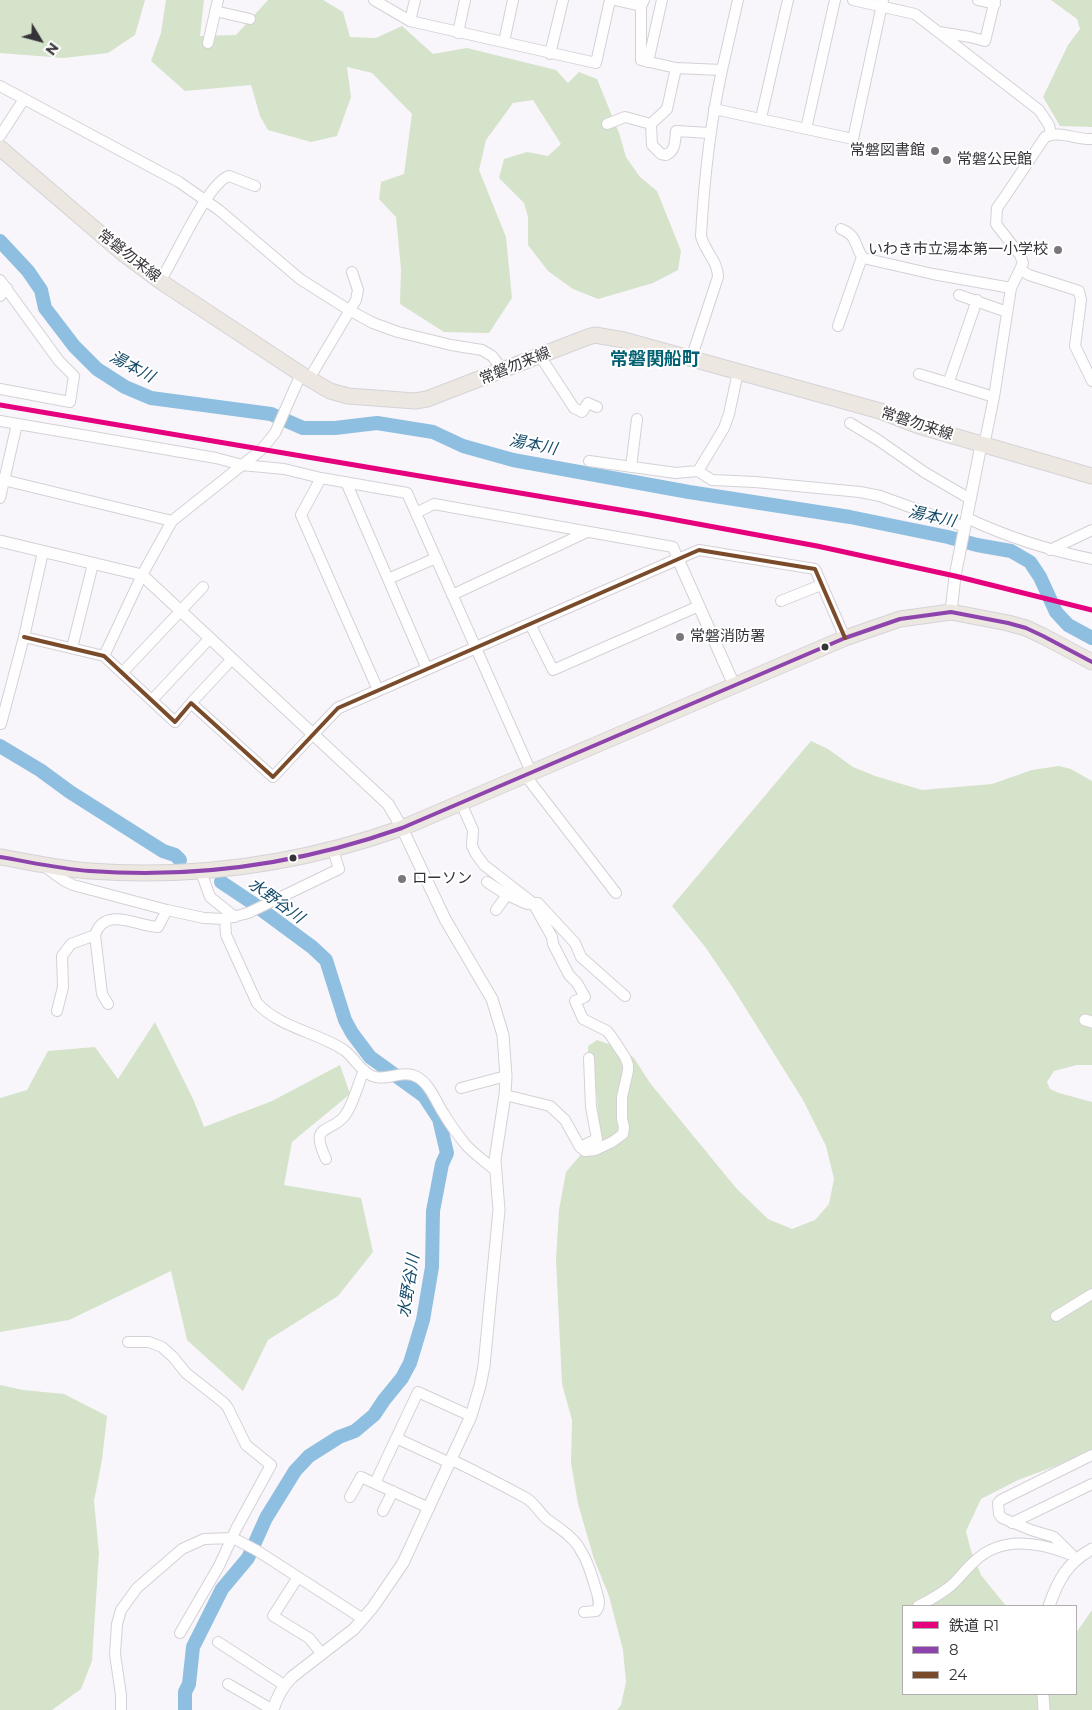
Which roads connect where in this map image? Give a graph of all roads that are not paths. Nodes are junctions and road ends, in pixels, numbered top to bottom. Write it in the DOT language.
graph roads {
  1 [pos="218,0"];
  2 [pos="374,0"];
  3 [pos="415,0"];
  4 [pos="465,0"];
  5 [pos="513,0"];
  6 [pos="563,0"];
  7 [pos="610,0"];
  8 [pos="615,0"];
  9 [pos="662,0"];
  10 [pos="738,0"];
  11 [pos="788,0"];
  12 [pos="835,0"];
  13 [pos="853,0"];
  14 [pos="978,0"];
  15 [pos="995,2"];
  16 [pos="643,3"];
  17 [pos="882,3"];
  18 [pos="215,11"];
  19 [pos="250,19"];
  20 [pos="410,21"];
  21 [pos="938,32"];
  22 [pos="458,33"];
  23 [pos="504,42"];
  24 [pos="208,43"];
  25 [pos="550,54"];
  26 [pos="648,62"];
  27 [pos="676,68"];
  28 [pos="722,70"];
  29 [pos="0,86"];
  30 [pos="24,99"];
  31 [pos="714,109"];
  32 [pos="761,118"];
  33 [pos="607,124"];
  34 [pos="652,124"];
  35 [pos="806,129"];
  36 [pos="710,133"];
  37 [pos="1051,134"];
  38 [pos="0,136"];
  39 [pos="1092,139"];
  40 [pos="0,148"];
  41 [pos="255,186"];
  42 [pos="205,200"];
  43 [pos="841,230"];
  44 [pos="862,257"];
  45 [pos="1021,270"];
  46 [pos="352,272"];
  47 [pos="160,281"];
  48 [pos="2,288"];
  49 [pos="1011,288"];
  50 [pos="959,295"];
  51 [pos="978,300"];
  52 [pos="349,310"];
  53 [pos="1007,312"];
  54 [pos="838,326"];
  55 [pos="540,356"];
  56 [pos="691,358"];
  57 [pos="503,370"];
  58 [pos="738,372"];
  59 [pos="919,374"];
  60 [pos="305,376"];
  61 [pos="1092,381"];
  62 [pos="948,382"];
  63 [pos="0,389"];
  64 [pos="994,397"];
  65 [pos="597,407"];
  66 [pos="637,419"];
  67 [pos="0,421"];
  68 [pos="850,423"];
  69 [pos="17,424"];
  70 [pos="981,445"];
  71 [pos="589,461"];
  72 [pos="242,465"];
  73 [pos="631,467"];
  74 [pos="698,471"];
  75 [pos="1092,476"];
  76 [pos="321,478"];
  77 [pos="2,479"];
  78 [pos="346,482"];
  79 [pos="0,498"];
  80 [pos="970,499"];
  81 [pos="416,514"];
  82 [pos="172,521"];
  83 [pos="965,525"];
  84 [pos="1092,530"];
  85 [pos="588,532"];
  86 [pos="0,541"];
  87 [pos="1050,550"];
  88 [pos="43,552"];
  89 [pos="436,558"];
  90 [pos="1092,558"];
  91 [pos="678,559"];
  92 [pos="93,564"];
  93 [pos="142,575"];
  94 [pos="388,579"];
  95 [pos="821,585"];
  96 [pos="203,587"];
  97 [pos="452,595"];
  98 [pos="781,601"];
  99 [pos="699,606"];
  100 [pos="180,611"];
  101 [pos="951,612"];
  102 [pos="530,624"];
  103 [pos="24,637"];
  104 [pos="210,638"];
  105 [pos="845,638"];
  106 [pos="72,648"];
  107 [pos="476,648"];
  108 [pos="104,656"];
  109 [pos="232,659"];
  110 [pos="1092,662"];
  111 [pos="427,669"];
  112 [pos="122,673"];
  113 [pos="734,685"];
  114 [pos="378,690"];
  115 [pos="152,700"];
  116 [pos="191,703"];
  117 [pos="0,723"];
  118 [pos="313,734"];
  119 [pos="528,774"];
  120 [pos="460,803"];
  121 [pos="402,828"];
  122 [pos="333,850"];
  123 [pos="0,857"];
  124 [pos="41,864"];
  125 [pos="201,872"];
  126 [pos="487,882"];
  127 [pos="616,893"];
  128 [pos="507,895"];
  129 [pos="533,903"];
  130 [pos="166,910"];
  131 [pos="496,910"];
  132 [pos="230,918"];
  133 [pos="95,935"];
  134 [pos="625,996"];
  135 [pos="108,1004"];
  136 [pos="58,1011"];
  137 [pos="589,1058"];
  138 [pos="364,1070"];
  139 [pos="506,1076"];
  140 [pos="461,1088"];
  141 [pos="505,1095"];
  142 [pos="580,1148"];
  143 [pos="326,1159"];
  144 [pos="495,1170"];
  145 [pos="1092,1294"];
  146 [pos="1056,1316"];
  147 [pos="128,1342"];
  148 [pos="471,1416"];
  149 [pos="396,1438"];
  150 [pos="1092,1455"];
  151 [pos="451,1462"];
  152 [pos="375,1483"];
  153 [pos="1092,1484"];
  154 [pos="393,1491"];
  155 [pos="350,1496"];
  156 [pos="429,1508"];
  157 [pos="384,1511"];
  158 [pos="1012,1523"];
  159 [pos="233,1538"];
  160 [pos="1092,1549"];
  161 [pos="1074,1557"];
  162 [pos="298,1577"];
  163 [pos="920,1605"];
  164 [pos="1049,1605"];
  165 [pos="584,1612"];
  166 [pos="363,1619"];
  167 [pos="180,1633"];
  168 [pos="218,1642"];
  169 [pos="322,1654"];
  170 [pos="228,1684"];
  171 [pos="284,1686"];
  172 [pos="1043,1695"];
  173 [pos="121,1710"];
  174 [pos="273,1710"];
  175 [pos="1044,1710"];
  1 -- 18 [label="street"];
  2 -- 20 [label="street"];
  3 -- 20 [label="street"];
  4 -- 22 [label="street"];
  5 -- 23 [label="street"];
  6 -- 25 [label="street"];
  7 -- 25 [label="street"];
  8 -- 16 [label="street"];
  9 -- 26 [label="street"];
  10 -- 28 [label="street"];
  11 -- 32 [label="street"];
  12 -- 35 [label="street"];
  13 -- 17 [label="street"];
  14 -- 15 [label="street"];
  15 -- 21 [label="street"];
  16 -- 26 [label="street"];
  17 -- 21 [label="street"];
  17 -- 35 [label="street"];
  18 -- 19 [label="street"];
  18 -- 24 [label="street"];
  20 -- 22 [label="street"];
  21 -- 37 [label="street"];
  22 -- 23 [label="street"];
  23 -- 25 [label="street"];
  26 -- 27 [label="street"];
  27 -- 28 [label="street"];
  27 -- 34 [label="street"];
  28 -- 31 [label="street"];
  29 -- 30 [label="street"];
  30 -- 38 [label="street"];
  30 -- 42 [label="street"];
  31 -- 32 [label="street"];
  31 -- 36 [label="street"];
  32 -- 35 [label="street"];
  33 -- 34 [label="street"];
  34 -- 36 [label="street"];
  36 -- 56 [label="street"];
  37 -- 39 [label="street"];
  37 -- 45 [label="street"];
  40 -- 47 [label="main road, 常磐勿来線"];
  41 -- 42 [label="street"];
  42 -- 47 [label="street"];
  42 -- 52 [label="street"];
  43 -- 44 [label="street"];
  44 -- 49 [label="street"];
  44 -- 54 [label="street"];
  45 -- 49 [label="street"];
  45 -- 61 [label="street"];
  46 -- 52 [label="street"];
  47 -- 60 [label="main road, 常磐勿来線"];
  48 -- 63 [label="street"];
  49 -- 53 [label="street"];
  50 -- 51 [label="street"];
  51 -- 53 [label="street"];
  51 -- 62 [label="street"];
  52 -- 57 [label="street"];
  52 -- 60 [label="street"];
  53 -- 64 [label="street"];
  55 -- 56 [label="main road, 常磐勿来線"];
  55 -- 57 [label="main road, 常磐勿来線"];
  55 -- 65 [label="street"];
  56 -- 58 [label="main road, 常磐勿来線"];
  57 -- 60 [label="main road, 常磐勿来線"];
  58 -- 70 [label="main road, 常磐勿来線"];
  58 -- 74 [label="street"];
  59 -- 62 [label="street"];
  60 -- 72 [label="street"];
  62 -- 64 [label="street"];
  64 -- 70 [label="street"];
  66 -- 73 [label="street"];
  67 -- 69 [label="street"];
  68 -- 80 [label="street"];
  69 -- 72 [label="street"];
  69 -- 77 [label="street"];
  70 -- 75 [label="main road, 常磐勿来線"];
  70 -- 80 [label="street"];
  71 -- 73 [label="street"];
  72 -- 76 [label="street"];
  72 -- 82 [label="street"];
  73 -- 74 [label="street"];
  74 -- 83 [label="street"];
  76 -- 78 [label="street"];
  76 -- 114 [label="street"];
  77 -- 79 [label="street"];
  77 -- 82 [label="street"];
  78 -- 81 [label="street"];
  78 -- 94 [label="street"];
  80 -- 83 [label="street"];
  81 -- 85 [label="street"];
  81 -- 89 [label="street"];
  82 -- 93 [label="street"];
  83 -- 87 [label="street"];
  83 -- 101 [label="street"];
  84 -- 87 [label="street"];
  85 -- 91 [label="street"];
  85 -- 97 [label="street"];
  86 -- 88 [label="street"];
  87 -- 90 [label="street"];
  88 -- 92 [label="street"];
  88 -- 103 [label="street"];
  89 -- 94 [label="street"];
  89 -- 97 [label="street"];
  91 -- 95 [label="street"];
  91 -- 99 [label="street"];
  91 -- 102 [label="street"];
  92 -- 93 [label="street"];
  92 -- 106 [label="street"];
  93 -- 100 [label="street"];
  93 -- 108 [label="street"];
  94 -- 111 [label="street"];
  95 -- 98 [label="street"];
  95 -- 105 [label="street"];
  96 -- 100 [label="street"];
  97 -- 107 [label="street"];
  99 -- 102 [label="street"];
  99 -- 113 [label="street"];
  100 -- 104 [label="street"];
  100 -- 112 [label="street"];
  101 -- 105 [label="main road"];
  101 -- 110 [label="main road"];
  102 -- 107 [label="street"];
  103 -- 106 [label="street"];
  103 -- 117 [label="street"];
  104 -- 109 [label="street"];
  104 -- 115 [label="street"];
  105 -- 113 [label="main road"];
  106 -- 108 [label="street"];
  107 -- 111 [label="street"];
  107 -- 119 [label="street"];
  108 -- 112 [label="street"];
  109 -- 116 [label="street"];
  109 -- 118 [label="street"];
  111 -- 114 [label="street"];
  112 -- 115 [label="street"];
  113 -- 119 [label="main road"];
  114 -- 118 [label="street"];
  115 -- 116 [label="street"];
  116 -- 118 [label="street"];
  118 -- 121 [label="street"];
  119 -- 120 [label="main road"];
  119 -- 127 [label="street"];
  120 -- 121 [label="main road"];
  120 -- 129 [label="street"];
  121 -- 122 [label="main road"];
  121 -- 139 [label="street"];
  122 -- 125 [label="main road"];
  122 -- 132 [label="street"];
  123 -- 124 [label="main road"];
  124 -- 125 [label="main road"];
  124 -- 130 [label="street"];
  125 -- 132 [label="street"];
  126 -- 128 [label="street"];
  128 -- 129 [label="street"];
  128 -- 131 [label="street"];
  129 -- 134 [label="street"];
  129 -- 142 [label="street"];
  130 -- 132 [label="street"];
  130 -- 133 [label="street"];
  132 -- 138 [label="street"];
  133 -- 135 [label="street"];
  133 -- 136 [label="street"];
  137 -- 142 [label="street"];
  138 -- 143 [label="street"];
  138 -- 144 [label="street"];
  139 -- 140 [label="street"];
  139 -- 141 [label="street"];
  141 -- 142 [label="street"];
  141 -- 144 [label="street"];
  144 -- 148 [label="street"];
  145 -- 146 [label="street"];
  147 -- 159 [label="street"];
  148 -- 149 [label="street"];
  148 -- 151 [label="street"];
  149 -- 151 [label="street"];
  149 -- 152 [label="street"];
  150 -- 158 [label="street"];
  151 -- 156 [label="street"];
  151 -- 165 [label="street"];
  152 -- 154 [label="street"];
  152 -- 155 [label="street"];
  153 -- 158 [label="street"];
  154 -- 156 [label="street"];
  154 -- 157 [label="street"];
  156 -- 166 [label="street"];
  158 -- 161 [label="street"];
  159 -- 162 [label="street"];
  159 -- 167 [label="street"];
  159 -- 173 [label="street"];
  160 -- 161 [label="street"];
  161 -- 163 [label="street"];
  161 -- 164 [label="street"];
  162 -- 166 [label="street"];
  162 -- 169 [label="street"];
  166 -- 169 [label="street"];
  168 -- 171 [label="street"];
  169 -- 171 [label="street"];
  170 -- 174 [label="street"];
  171 -- 174 [label="street"];
  172 -- 175 [label="street"];
}
